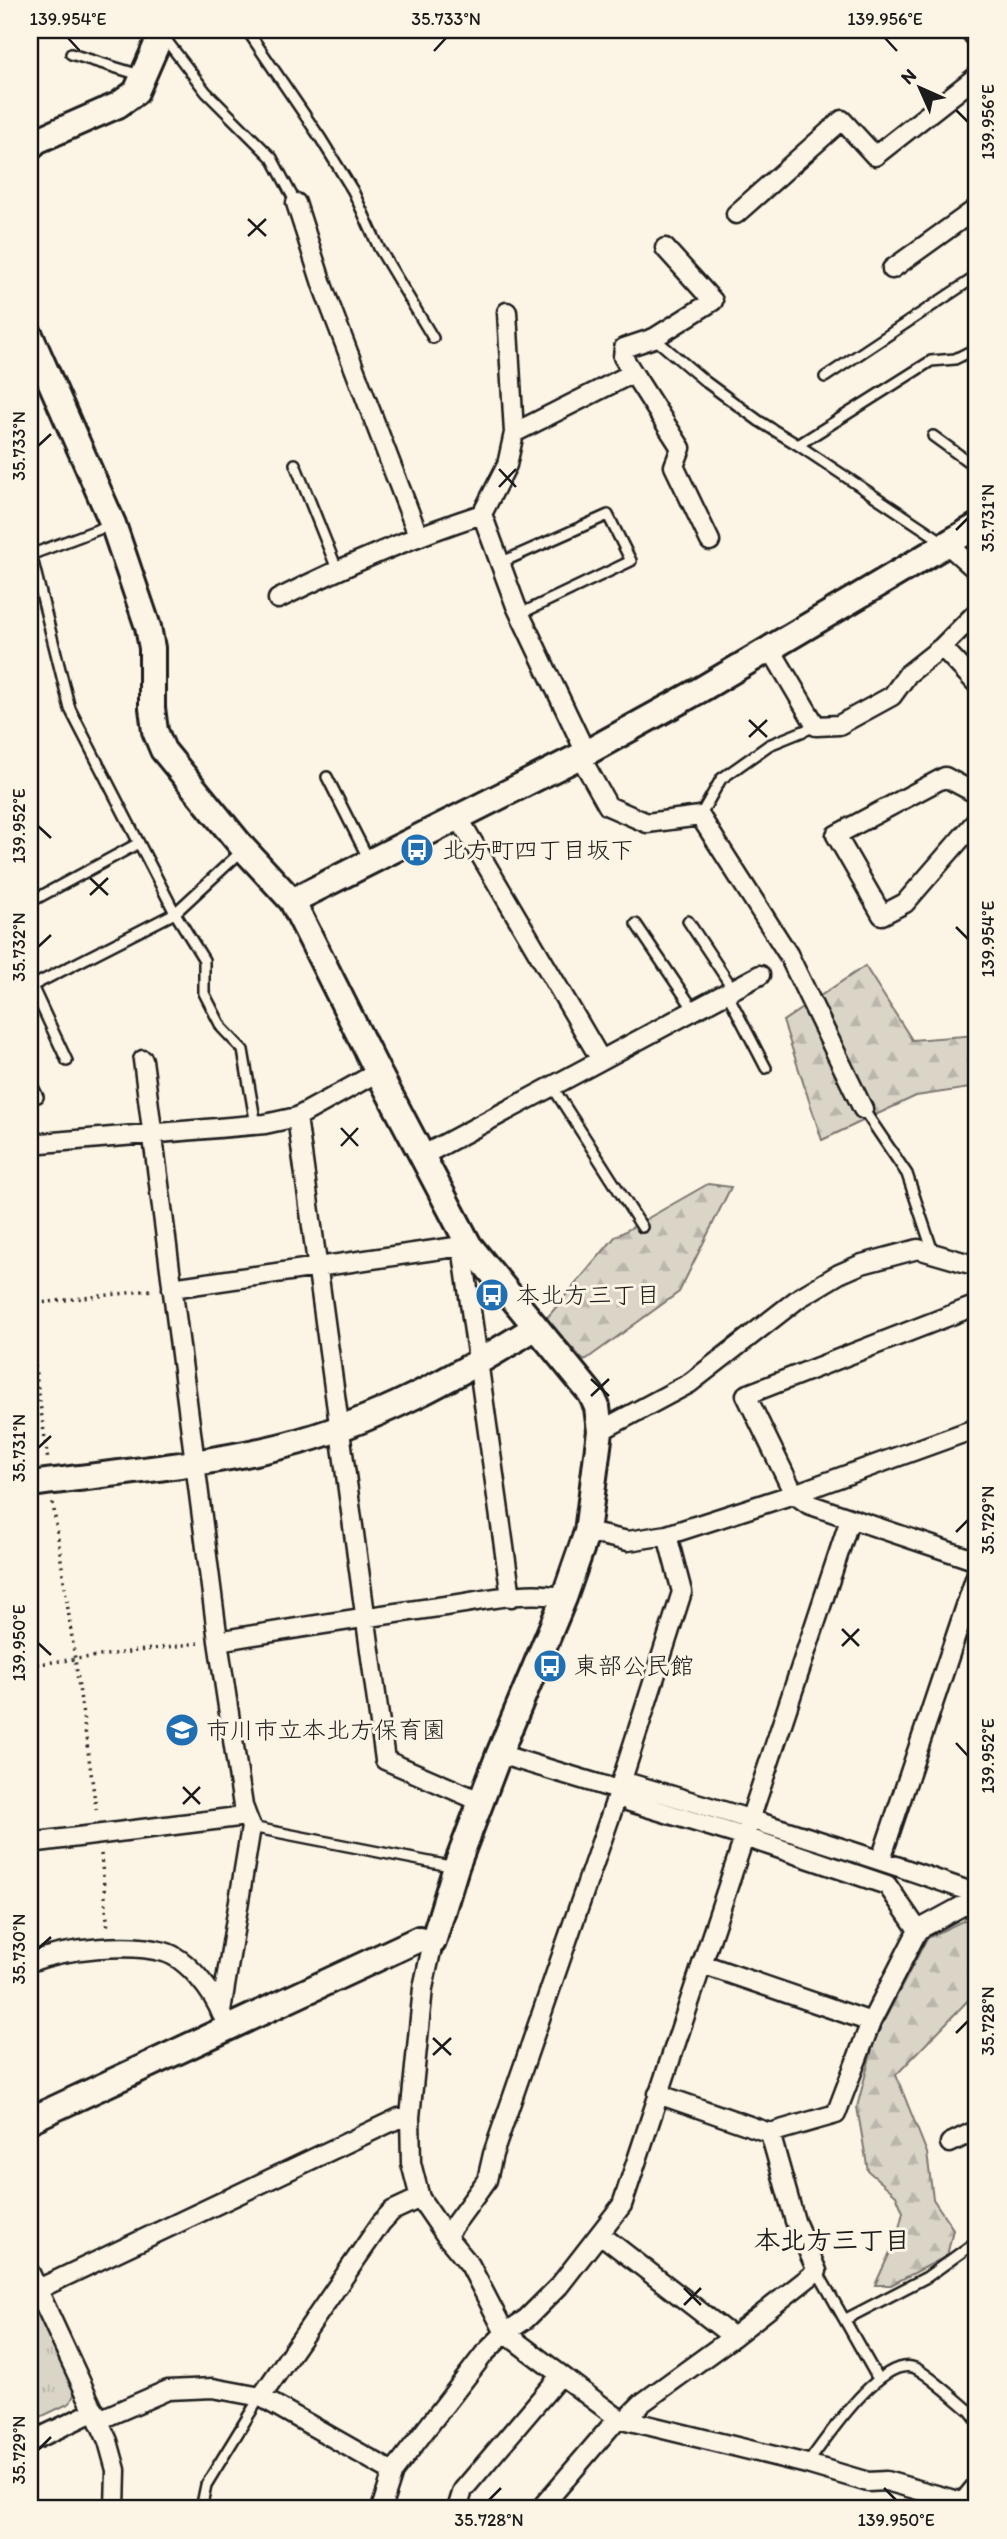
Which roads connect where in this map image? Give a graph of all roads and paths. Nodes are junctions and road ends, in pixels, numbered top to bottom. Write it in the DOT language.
graph roads {
  1 [pos="247,30"];
  2 [pos="969,30"];
  3 [pos="162,31"];
  4 [pos="977,39"];
  5 [pos="71,54"];
  6 [pos="977,76"];
  7 [pos="145,77"];
  8 [pos="30,148"];
  9 [pos="296,203"];
  10 [pos="977,208"];
  11 [pos="736,214"];
  12 [pos="665,248"];
  13 [pos="892,269"];
  14 [pos="977,276"];
  15 [pos="507,312"];
  16 [pos="30,335"];
  17 [pos="433,338"];
  18 [pos="653,338"];
  19 [pos="977,348"];
  20 [pos="633,373"];
  21 [pos="825,377"];
  22 [pos="514,433"];
  23 [pos="933,436"];
  24 [pos="798,445"];
  25 [pos="295,464"];
  26 [pos="977,468"];
  27 [pos="482,514"];
  28 [pos="113,524"];
  29 [pos="977,526"];
  30 [pos="418,535"];
  31 [pos="710,541"];
  32 [pos="947,544"];
  33 [pos="31,553"];
  34 [pos="500,563"];
  35 [pos="337,569"];
  36 [pos="977,571"];
  37 [pos="278,599"];
  38 [pos="977,612"];
  39 [pos="520,614"];
  40 [pos="942,647"];
  41 [pos="770,648"];
  42 [pos="977,684"];
  43 [pos="816,726"];
  44 [pos="583,755"];
  45 [pos="327,777"];
  46 [pos="977,794"];
  47 [pos="700,816"];
  48 [pos="458,817"];
  49 [pos="977,820"];
  50 [pos="139,844"];
  51 [pos="244,849"];
  52 [pos="370,861"];
  53 [pos="292,901"];
  54 [pos="30,902"];
  55 [pos="174,913"];
  56 [pos="688,921"];
  57 [pos="636,924"];
  58 [pos="760,975"];
  59 [pos="31,987"];
  60 [pos="730,991"];
  61 [pos="694,1010"];
  62 [pos="143,1060"];
  63 [pos="601,1060"];
  64 [pos="67,1061"];
  65 [pos="765,1068"];
  66 [pos="378,1072"];
  67 [pos="30,1081"];
  68 [pos="552,1086"];
  69 [pos="38,1097"];
  70 [pos="863,1109"];
  71 [pos="297,1116"];
  72 [pos="256,1125"];
  73 [pos="153,1133"];
  74 [pos="30,1144"];
  75 [pos="422,1156"];
  76 [pos="642,1227"];
  77 [pos="466,1245"];
  78 [pos="933,1252"];
  79 [pos="318,1265"];
  80 [pos="977,1266"];
  81 [pos="172,1288"];
  82 [pos="30,1304"];
  83 [pos="977,1305"];
  84 [pos="536,1327"];
  85 [pos="30,1331"];
  86 [pos="478,1363"];
  87 [pos="339,1428"];
  88 [pos="977,1430"];
  89 [pos="600,1432"];
  90 [pos="194,1462"];
  91 [pos="40,1483"];
  92 [pos="794,1494"];
  93 [pos="850,1519"];
  94 [pos="587,1532"];
  95 [pos="667,1535"];
  96 [pos="977,1561"];
  97 [pos="977,1573"];
  98 [pos="511,1597"];
  99 [pos="564,1598"];
  100 [pos="365,1617"];
  101 [pos="218,1640"];
  102 [pos="74,1660"];
  103 [pos="30,1665"];
  104 [pos="499,1754"];
  105 [pos="618,1790"];
  106 [pos="482,1802"];
  107 [pos="751,1819"];
  108 [pos="248,1821"];
  109 [pos="100,1833"];
  110 [pos="745,1837"];
  111 [pos="30,1843"];
  112 [pos="881,1859"];
  113 [pos="457,1867"];
  114 [pos="977,1896"];
  115 [pos="918,1930"];
  116 [pos="433,1942"];
  117 [pos="109,1947"];
  118 [pos="30,1962"];
  119 [pos="702,1964"];
  120 [pos="223,2020"];
  121 [pos="871,2022"];
  122 [pos="657,2094"];
  123 [pos="410,2117"];
  124 [pos="30,2120"];
  125 [pos="977,2130"];
  126 [pos="770,2133"];
  127 [pos="950,2143"];
  128 [pos="420,2198"];
  129 [pos="600,2234"];
  130 [pos="446,2236"];
  131 [pos="977,2241"];
  132 [pos="817,2271"];
  133 [pos="32,2285"];
  134 [pos="846,2319"];
  135 [pos="505,2333"];
  136 [pos="733,2337"];
  137 [pos="560,2376"];
  138 [pos="878,2379"];
  139 [pos="261,2396"];
  140 [pos="97,2416"];
  141 [pos="622,2418"];
  142 [pos="977,2420"];
  143 [pos="30,2442"];
  144 [pos="807,2465"];
  145 [pos="393,2472"];
  146 [pos="977,2478"];
  147 [pos="963,2505"];
  148 [pos="115,2509"];
  149 [pos="201,2509"];
  150 [pos="382,2509"];
  151 [pos="457,2509"];
  152 [pos="540,2509"];
  1 -- 17 [label="lane"];
  2 -- 4 [label="street"];
  3 -- 7 [label="street"];
  3 -- 9 [label="lane"];
  5 -- 7 [label="lane"];
  6 -- 11 [label="street"];
  7 -- 8 [label="street"];
  9 -- 30 [label="street"];
  10 -- 13 [label="street"];
  12 -- 18 [label="street"];
  14 -- 21 [label="lane"];
  15 -- 22 [label="street"];
  16 -- 28 [label="street"];
  18 -- 20 [label="street"];
  18 -- 24 [label="lane"];
  19 -- 24 [label="lane"];
  20 -- 22 [label="street"];
  20 -- 31 [label="street"];
  22 -- 27 [label="street"];
  23 -- 26 [label="lane"];
  24 -- 32 [label="lane"];
  25 -- 35 [label="lane"];
  27 -- 30 [label="street"];
  27 -- 34 [label="street"];
  28 -- 33 [label="lane"];
  28 -- 51 [label="street"];
  29 -- 32 [label="street"];
  30 -- 35 [label="street"];
  32 -- 36 [label="street"];
  32 -- 41 [label="street"];
  33 -- 50 [label="lane"];
  34 -- 39 [label="street"];
  34 -- 39 [label="lane"];
  35 -- 37 [label="street"];
  38 -- 40 [label="street"];
  39 -- 44 [label="street"];
  40 -- 42 [label="street"];
  40 -- 43 [label="street"];
  41 -- 43 [label="street"];
  41 -- 44 [label="street"];
  43 -- 47 [label="lane"];
  44 -- 47 [label="street"];
  44 -- 48 [label="street"];
  45 -- 52 [label="lane"];
  46 -- 49 [label="street"];
  47 -- 70 [label="street"];
  48 -- 52 [label="street"];
  48 -- 63 [label="street"];
  50 -- 54 [label="lane"];
  50 -- 55 [label="lane"];
  51 -- 53 [label="street"];
  51 -- 55 [label="lane"];
  52 -- 53 [label="street"];
  53 -- 66 [label="street"];
  55 -- 59 [label="lane"];
  55 -- 72 [label="lane"];
  56 -- 60 [label="lane"];
  57 -- 61 [label="lane"];
  58 -- 60 [label="street"];
  59 -- 64 [label="lane"];
  60 -- 61 [label="street"];
  60 -- 65 [label="lane"];
  61 -- 63 [label="street"];
  62 -- 73 [label="street"];
  63 -- 68 [label="street"];
  66 -- 71 [label="street"];
  66 -- 75 [label="street"];
  67 -- 69 [label="lane"];
  68 -- 75 [label="street"];
  68 -- 76 [label="lane"];
  70 -- 78 [label="lane"];
  71 -- 72 [label="street"];
  71 -- 79 [label="street"];
  72 -- 73 [label="street"];
  73 -- 74 [label="street"];
  73 -- 81 [label="street"];
  75 -- 77 [label="street"];
  77 -- 79 [label="street"];
  77 -- 84 [label="street"];
  77 -- 86 [label="street"];
  78 -- 80 [label="street"];
  78 -- 89 [label="street"];
  79 -- 81 [label="street"];
  79 -- 87 [label="street"];
  81 -- 82 [label="path"];
  81 -- 90 [label="street"];
  83 -- 92 [label="street"];
  84 -- 86 [label="street"];
  84 -- 89 [label="street"];
  85 -- 91 [label="path"];
  86 -- 87 [label="street"];
  86 -- 98 [label="street"];
  87 -- 90 [label="street"];
  87 -- 100 [label="street"];
  88 -- 92 [label="street"];
  89 -- 94 [label="street"];
  90 -- 91 [label="street"];
  90 -- 101 [label="street"];
  91 -- 102 [label="path"];
  92 -- 93 [label="street"];
  92 -- 95 [label="street"];
  93 -- 96 [label="street"];
  93 -- 107 [label="street"];
  94 -- 95 [label="street"];
  94 -- 99 [label="street"];
  95 -- 105 [label="street"];
  97 -- 112 [label="street"];
  98 -- 99 [label="street"];
  98 -- 100 [label="street"];
  99 -- 104 [label="street"];
  100 -- 101 [label="street"];
  100 -- 106 [label="street"];
  101 -- 102 [label="path"];
  101 -- 108 [label="street"];
  102 -- 103 [label="path"];
  102 -- 109 [label="path"];
  104 -- 105 [label="street"];
  104 -- 106 [label="street"];
  105 -- 107 [label="street"];
  105 -- 110 [label="street"];
  105 -- 130 [label="street"];
  106 -- 113 [label="street"];
  107 -- 110 [label="street"];
  107 -- 112 [label="street"];
  108 -- 109 [label="street"];
  108 -- 113 [label="lane"];
  108 -- 120 [label="street"];
  109 -- 111 [label="street"];
  109 -- 117 [label="path"];
  110 -- 115 [label="street"];
  110 -- 119 [label="street"];
  112 -- 114 [label="street"];
  113 -- 116 [label="street"];
  114 -- 115 [label="street"];
  115 -- 121 [label="street"];
  116 -- 120 [label="street"];
  116 -- 123 [label="street"];
  117 -- 118 [label="street"];
  117 -- 120 [label="street"];
  119 -- 121 [label="street"];
  119 -- 122 [label="street"];
  120 -- 124 [label="street"];
  121 -- 126 [label="street"];
  122 -- 126 [label="street"];
  122 -- 129 [label="street"];
  123 -- 128 [label="street"];
  123 -- 133 [label="street"];
  125 -- 127 [label="street"];
  126 -- 132 [label="street"];
  128 -- 130 [label="street"];
  128 -- 139 [label="street"];
  129 -- 135 [label="street"];
  129 -- 136 [label="street"];
  130 -- 135 [label="street"];
  131 -- 134 [label="lane"];
  132 -- 134 [label="lane"];
  132 -- 136 [label="street"];
  133 -- 140 [label="street"];
  134 -- 138 [label="lane"];
  135 -- 137 [label="street"];
  135 -- 145 [label="street"];
  136 -- 141 [label="street"];
  137 -- 141 [label="street"];
  137 -- 151 [label="street"];
  138 -- 142 [label="lane"];
  138 -- 144 [label="lane"];
  139 -- 140 [label="street"];
  139 -- 145 [label="street"];
  139 -- 149 [label="lane"];
  140 -- 143 [label="street"];
  140 -- 148 [label="street"];
  141 -- 144 [label="street"];
  141 -- 152 [label="street"];
  144 -- 147 [label="street"];
  145 -- 150 [label="street"];
  146 -- 147 [label="lane"];
}
